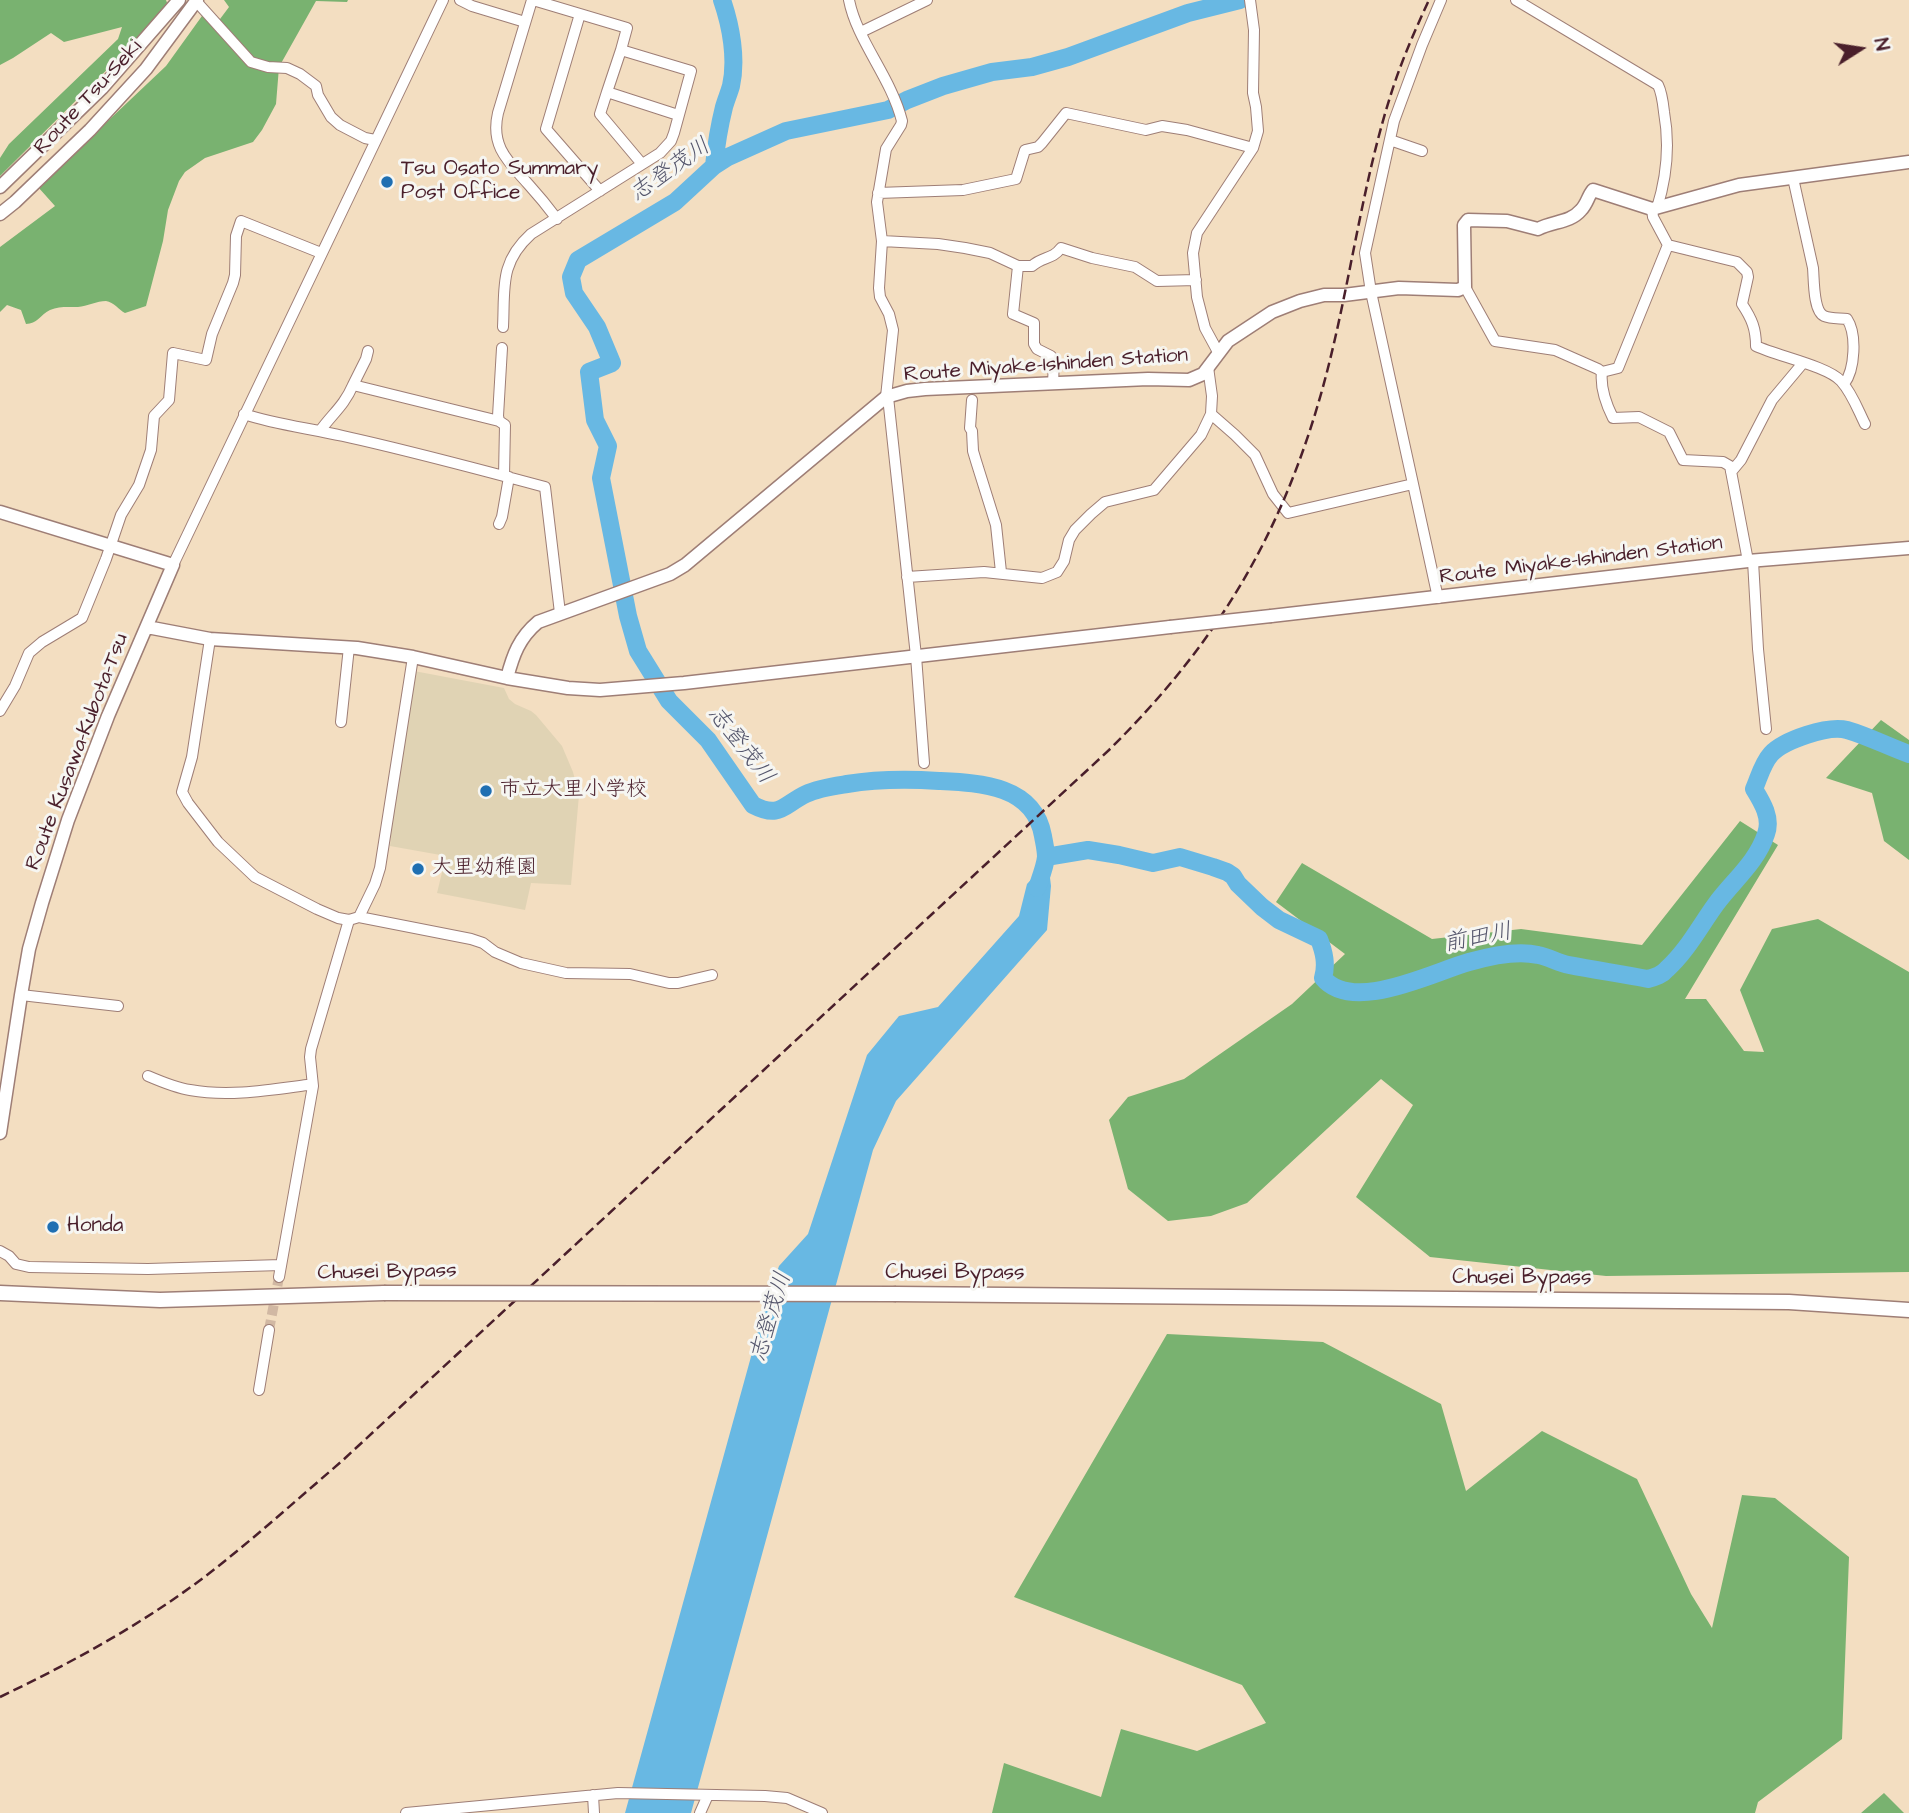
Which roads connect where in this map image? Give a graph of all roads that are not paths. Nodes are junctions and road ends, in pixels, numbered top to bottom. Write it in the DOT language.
graph roads {
  1 [pos="179,0"];
  2 [pos="443,0"];
  3 [pos="460,0"];
  4 [pos="532,0"];
  5 [pos="849,0"];
  6 [pos="927,0"];
  7 [pos="1441,0"];
  8 [pos="1516,0"];
  9 [pos="196,1"];
  10 [pos="474,3"];
  11 [pos="1251,3"];
  12 [pos="580,14"];
  13 [pos="525,22"];
  14 [pos="861,32"];
  15 [pos="621,50"];
  16 [pos="607,92"];
  17 [pos="678,115"];
  18 [pos="375,140"];
  19 [pos="1390,140"];
  20 [pos="1253,148"];
  21 [pos="1422,151"];
  22 [pos="1909,162"];
  23 [pos="642,164"];
  24 [pos="1794,178"];
  25 [pos="0,187"];
  26 [pos="600,191"];
  27 [pos="878,193"];
  28 [pos="1655,208"];
  29 [pos="0,214"];
  30 [pos="557,219"];
  31 [pos="882,241"];
  32 [pos="1668,244"];
  33 [pos="321,253"];
  34 [pos="1018,266"];
  35 [pos="1196,280"];
  36 [pos="1465,287"];
  37 [pos="1371,292"];
  38 [pos="503,327"];
  39 [pos="502,348"];
  40 [pos="368,351"];
  41 [pos="1218,352"];
  42 [pos="1803,363"];
  43 [pos="1208,367"];
  44 [pos="1602,372"];
  45 [pos="1053,384"];
  46 [pos="1844,384"];
  47 [pos="353,385"];
  48 [pos="887,397"];
  49 [pos="972,400"];
  50 [pos="244,414"];
  51 [pos="1211,414"];
  52 [pos="499,421"];
  53 [pos="1865,424"];
  54 [pos="320,431"];
  55 [pos="1731,472"];
  56 [pos="507,476"];
  57 [pos="1413,484"];
  58 [pos="0,512"];
  59 [pos="499,524"];
  60 [pos="111,546"];
  61 [pos="1909,548"];
  62 [pos="1750,561"];
  63 [pos="173,565"];
  64 [pos="1001,572"];
  65 [pos="907,578"];
  66 [pos="1438,598"];
  67 [pos="560,613"];
  68 [pos="147,627"];
  69 [pos="210,639"];
  70 [pos="349,647"];
  71 [pos="916,656"];
  72 [pos="413,657"];
  73 [pos="507,678"];
  74 [pos="0,711"];
  75 [pos="341,722"];
  76 [pos="1766,729"];
  77 [pos="924,763"];
  78 [pos="354,919"];
  79 [pos="712,975"];
  80 [pos="21,995"];
  81 [pos="118,1006"];
  82 [pos="149,1076"];
  83 [pos="313,1086"];
  84 [pos="0,1133"];
  85 [pos="0,1251"];
  86 [pos="281,1265"];
  87 [pos="279,1277"];
  88 [pos="0,1293"];
  89 [pos="1909,1310"];
  90 [pos="268,1330"];
  91 [pos="259,1390"];
  92 [pos="593,1795"];
  93 [pos="705,1795"];
  94 [pos="808,1811"];
  95 [pos="406,1813"];
  96 [pos="594,1813"];
  97 [pos="700,1813"];
  98 [pos="822,1813"];
  1 -- 25 [label="main road, Route Tsu-Seki"];
  2 -- 18 [label="street"];
  3 -- 10 [label="street"];
  4 -- 12 [label="street"];
  4 -- 13 [label="street"];
  5 -- 14 [label="street"];
  6 -- 14 [label="street"];
  7 -- 19 [label="street"];
  8 -- 28 [label="street"];
  9 -- 18 [label="street"];
  9 -- 29 [label="main road, Route Tsu-Seki"];
  10 -- 13 [label="street"];
  11 -- 20 [label="street"];
  12 -- 15 [label="street"];
  12 -- 26 [label="street"];
  13 -- 30 [label="street"];
  14 -- 27 [label="street"];
  15 -- 16 [label="street"];
  15 -- 17 [label="street"];
  16 -- 17 [label="street"];
  16 -- 23 [label="street"];
  17 -- 23 [label="street"];
  18 -- 33 [label="street"];
  19 -- 21 [label="street"];
  19 -- 37 [label="street"];
  20 -- 27 [label="street"];
  20 -- 35 [label="street"];
  22 -- 24 [label="main road"];
  23 -- 26 [label="street"];
  24 -- 28 [label="main road"];
  24 -- 46 [label="street"];
  26 -- 30 [label="street"];
  27 -- 31 [label="street"];
  28 -- 32 [label="street"];
  28 -- 36 [label="main road"];
  30 -- 38 [label="street"];
  31 -- 34 [label="street"];
  31 -- 48 [label="street"];
  32 -- 42 [label="street"];
  32 -- 44 [label="street"];
  33 -- 50 [label="street"];
  33 -- 60 [label="street"];
  34 -- 35 [label="street"];
  34 -- 45 [label="street"];
  35 -- 41 [label="street"];
  36 -- 37 [label="main road, Route Miyake-Ishinden Station"];
  36 -- 44 [label="street"];
  37 -- 41 [label="main road, Route Miyake-Ishinden Station"];
  37 -- 57 [label="street"];
  39 -- 52 [label="street"];
  40 -- 47 [label="street"];
  41 -- 43 [label="main road, Route Miyake-Ishinden Station"];
  42 -- 46 [label="street"];
  42 -- 55 [label="street"];
  43 -- 45 [label="main road, Route Miyake-Ishinden Station"];
  43 -- 51 [label="street"];
  44 -- 55 [label="street"];
  45 -- 48 [label="main road, Route Miyake-Ishinden Station"];
  46 -- 53 [label="street"];
  47 -- 52 [label="street"];
  47 -- 54 [label="street"];
  48 -- 65 [label="street"];
  48 -- 67 [label="main road, Route Miyake-Ishinden Station"];
  49 -- 64 [label="street"];
  50 -- 54 [label="street"];
  50 -- 63 [label="street"];
  51 -- 57 [label="street"];
  51 -- 64 [label="street"];
  52 -- 56 [label="street"];
  54 -- 56 [label="street"];
  55 -- 62 [label="street"];
  56 -- 59 [label="street"];
  56 -- 67 [label="street"];
  57 -- 66 [label="street"];
  58 -- 60 [label="main road"];
  60 -- 63 [label="main road"];
  60 -- 74 [label="street"];
  61 -- 62 [label="main road, Route Miyake-Ishinden Station"];
  62 -- 66 [label="main road, Route Miyake-Ishinden Station"];
  62 -- 76 [label="street"];
  63 -- 68 [label="main road, Route Kusawa-Kubota-Tsu"];
  64 -- 65 [label="street"];
  65 -- 71 [label="street"];
  66 -- 71 [label="main road, Route Miyake-Ishinden Station, bridge"];
  67 -- 73 [label="main road, Route Miyake-Ishinden Station"];
  68 -- 69 [label="main road, Route Miyake-Ishinden Station"];
  68 -- 80 [label="main road, Route Kusawa-Kubota-Tsu"];
  69 -- 70 [label="main road, Route Miyake-Ishinden Station"];
  69 -- 78 [label="street"];
  70 -- 72 [label="main road, Route Miyake-Ishinden Station"];
  70 -- 75 [label="street"];
  71 -- 73 [label="main road, Route Miyake-Ishinden Station"];
  71 -- 77 [label="street"];
  72 -- 73 [label="main road, Route Miyake-Ishinden Station"];
  72 -- 78 [label="street"];
  78 -- 79 [label="street"];
  78 -- 83 [label="street"];
  80 -- 81 [label="street"];
  80 -- 84 [label="main road, Route Kusawa-Kubota-Tsu"];
  82 -- 83 [label="street"];
  83 -- 86 [label="street"];
  85 -- 86 [label="street"];
  86 -- 87 [label="street"];
  88 -- 89 [label="highway, Chusei Bypass, bridge"];
  90 -- 91 [label="street"];
  92 -- 93 [label="street"];
  92 -- 95 [label="street"];
  92 -- 96 [label="street"];
  93 -- 94 [label="street"];
  93 -- 97 [label="street"];
  94 -- 98 [label="street"];
}
